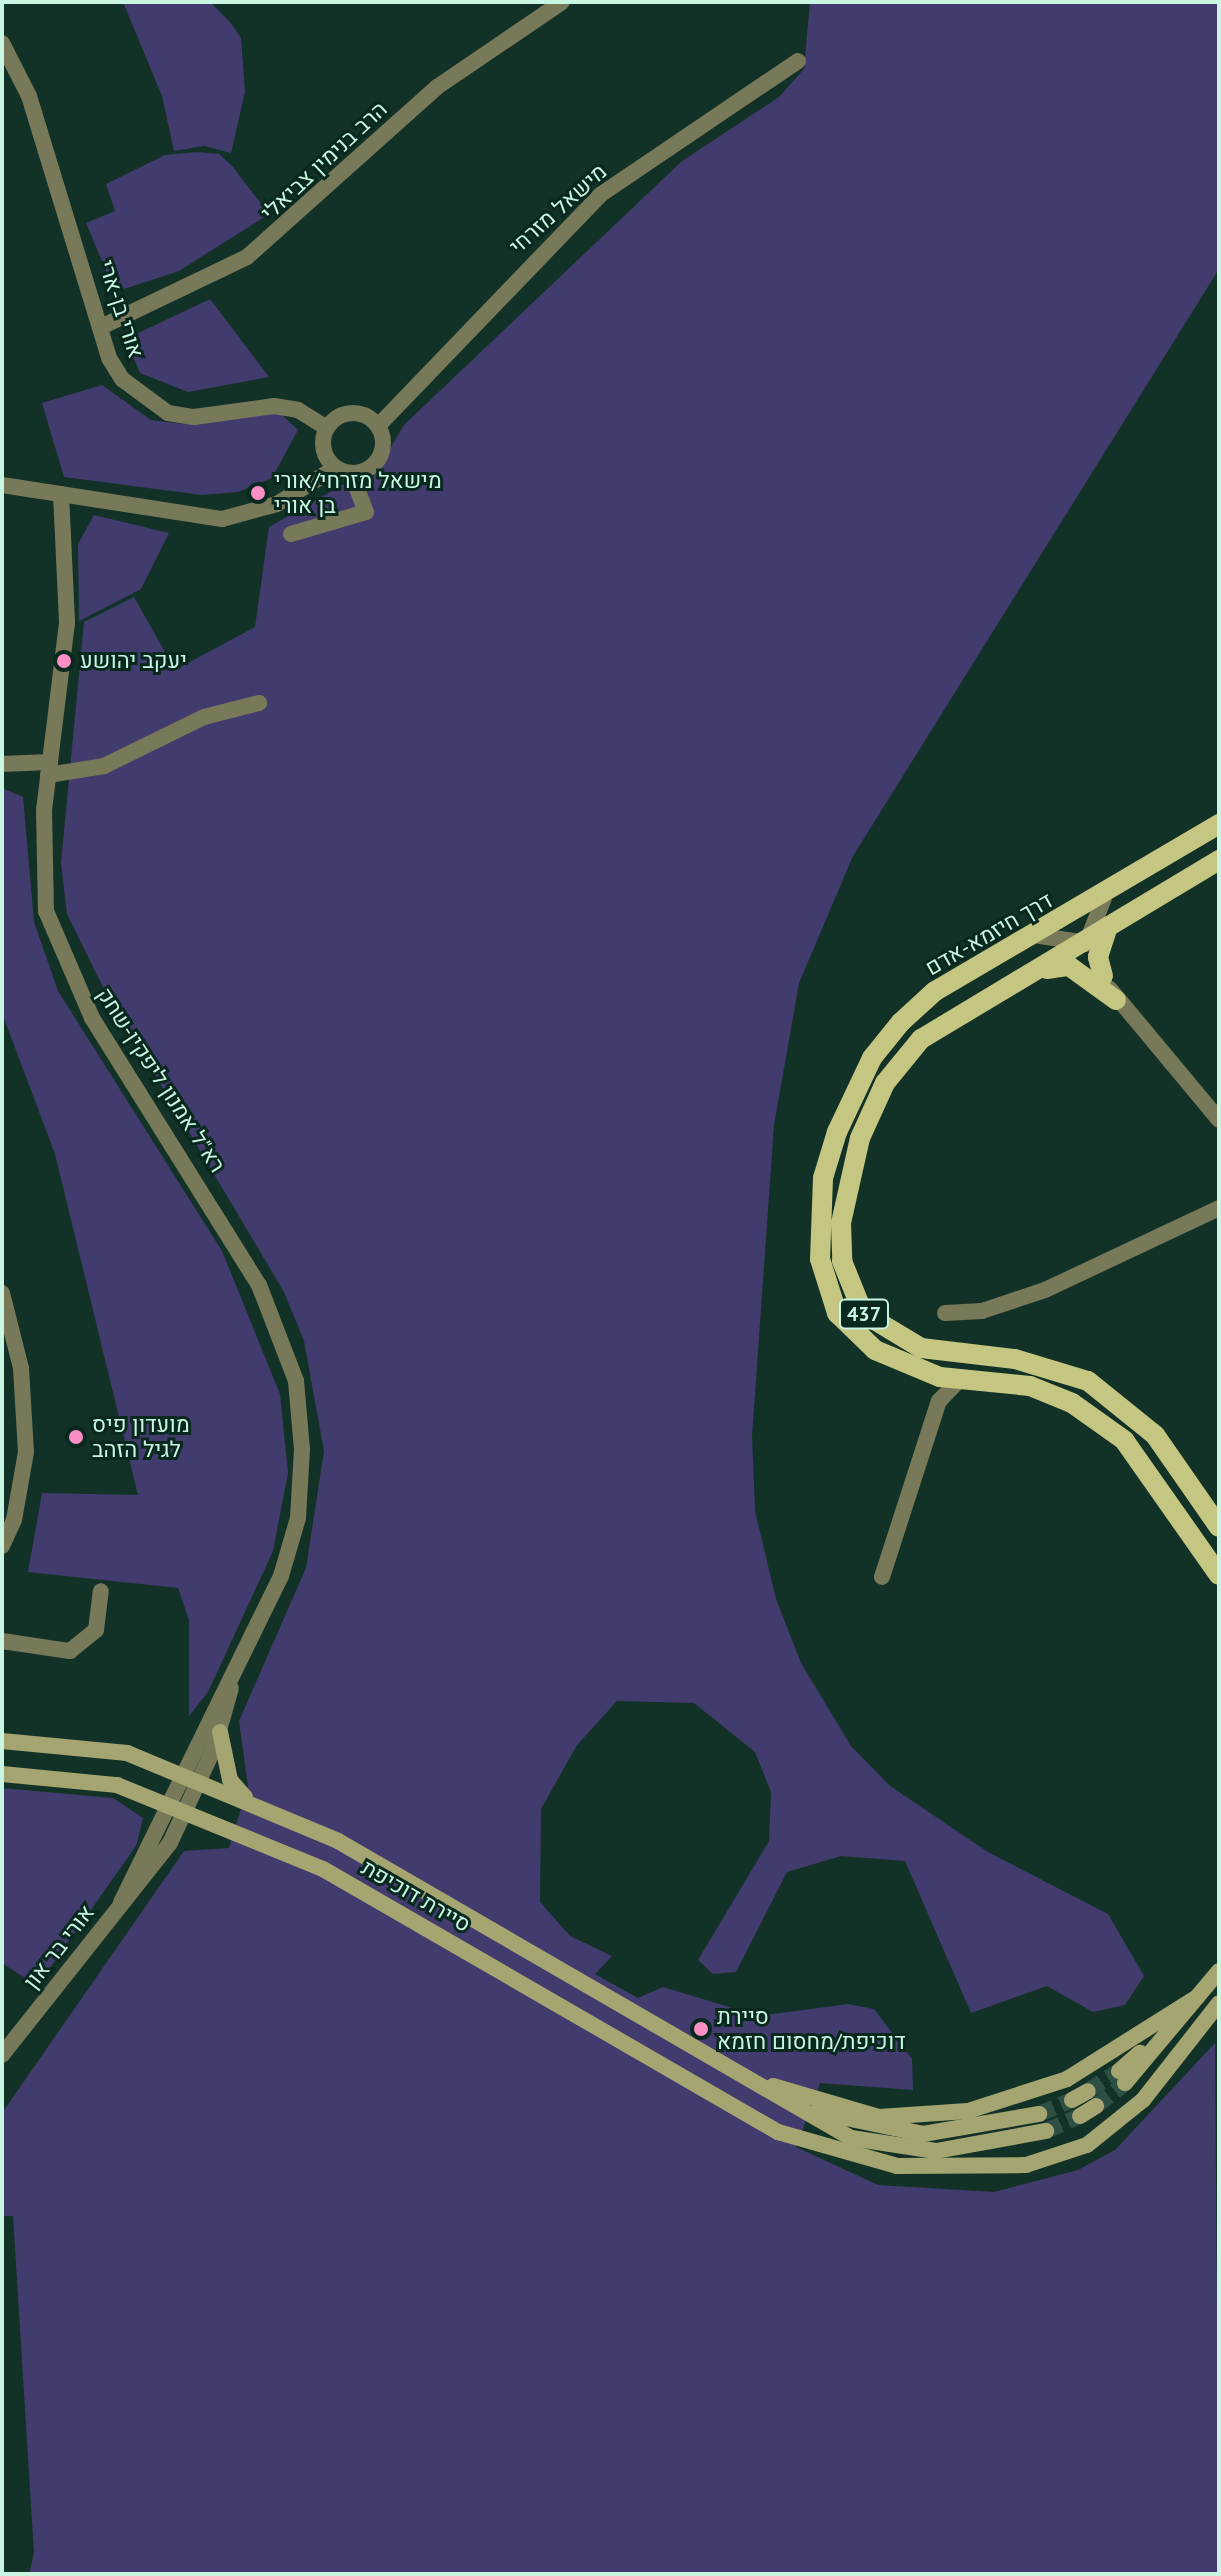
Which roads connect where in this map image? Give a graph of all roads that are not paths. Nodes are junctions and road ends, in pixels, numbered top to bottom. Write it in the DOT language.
graph roads {
  1 [pos="562,2"];
  2 [pos="2,43"];
  3 [pos="798,61"];
  4 [pos="101,327"];
  5 [pos="378,426"];
  6 [pos="327,428"];
  7 [pos="343,471"];
  8 [pos="2,485"];
  9 [pos="61,494"];
  10 [pos="291,534"];
  11 [pos="259,703"];
  12 [pos="2,764"];
  13 [pos="49,768"];
  14 [pos="1219,824"];
  15 [pos="1219,860"];
  16 [pos="1104,898"];
  17 [pos="1110,924"];
  18 [pos="1034,935"];
  19 [pos="1086,943"];
  20 [pos="1039,972"];
  21 [pos="1103,976"];
  22 [pos="1116,1000"];
  23 [pos="1219,1120"];
  24 [pos="1219,1208"];
  25 [pos="2,1293"];
  26 [pos="945,1313"];
  27 [pos="912,1369"];
  28 [pos="964,1377"];
  29 [pos="939,1401"];
  30 [pos="1219,1527"];
  31 [pos="2,1546"];
  32 [pos="1219,1575"];
  33 [pos="882,1577"];
  34 [pos="101,1591"];
  35 [pos="2,1641"];
  36 [pos="237,1665"];
  37 [pos="220,1732"];
  38 [pos="2,1741"];
  39 [pos="2,1774"];
  40 [pos="180,1774"];
  41 [pos="201,1782"];
  42 [pos="249,1801"];
  43 [pos="167,1803"];
  44 [pos="188,1811"];
  45 [pos="121,1903"];
  46 [pos="1219,1971"];
  47 [pos="1197,1997"];
  48 [pos="1219,2003"];
  49 [pos="2,2055"];
  50 [pos="743,2075"];
  51 [pos="1122,2077"];
  52 [pos="776,2097"];
  53 [pos="1072,2100"];
  54 [pos="1039,2114"];
  55 [pos="1080,2116"];
  56 [pos="1046,2131"];
  1 -- 4 [label="street, הרב בנימין צביאלי"];
  2 -- 4 [label="street, אורי בן-ארי"];
  3 -- 5 [label="street, מישאל מזרחי"];
  4 -- 6 [label="street, אורי בן-ארי"];
  5 -- 6 [label="street"];
  5 -- 7 [label="street"];
  6 -- 7 [label="street"];
  7 -- 9 [label="street"];
  7 -- 10 [label="street"];
  8 -- 9 [label="street"];
  9 -- 13 [label="street, רא\"ל אמנון ליפקין-שחק"];
  11 -- 13 [label="street"];
  12 -- 13 [label="street"];
  13 -- 36 [label="street, רא\"ל אמנון ליפקין-שחק"];
  14 -- 16 [label="main road, דרך חיזמא-אדם / 437"];
  15 -- 17 [label="main road, 437"];
  16 -- 18 [label="main road, דרך חיזמא-אדם / 437"];
  16 -- 19 [label="street"];
  17 -- 19 [label="main road, 437"];
  17 -- 21 [label="main road"];
  18 -- 19 [label="street"];
  18 -- 27 [label="main road, דרך חיזמא-אדם / 437"];
  19 -- 20 [label="main road, 437"];
  19 -- 21 [label="street"];
  20 -- 22 [label="main road"];
  20 -- 30 [label="main road, 437"];
  21 -- 22 [label="street"];
  22 -- 23 [label="street"];
  24 -- 26 [label="street"];
  25 -- 31 [label="street"];
  27 -- 28 [label="main road, דרך חיזמא-אדם / 437"];
  27 -- 29 [label="street"];
  28 -- 29 [label="street"];
  28 -- 32 [label="main road, דרך חיזמא-אדם / 437"];
  29 -- 33 [label="street"];
  34 -- 35 [label="street"];
  36 -- 37 [label="street, רא\"ל אמנון ליפקין-שחק"];
  36 -- 40 [label="street, רא\"ל אמנון ליפקין-שחק"];
  37 -- 41 [label="street, רא\"ל אמנון ליפקין-שחק"];
  37 -- 42 [label="main road"];
  38 -- 40 [label="main road, סיירת דוכיפת"];
  39 -- 43 [label="main road, סיירת דוכיפת"];
  40 -- 41 [label="main road, סיירת דוכיפת"];
  40 -- 43 [label="street, רא\"ל אמנון ליפקין-שחק"];
  41 -- 42 [label="main road, סיירת דוכיפת"];
  41 -- 44 [label="street, רא\"ל אמנון ליפקין-שחק"];
  42 -- 50 [label="main road, סיירת דוכיפת"];
  43 -- 44 [label="main road, סיירת דוכיפת"];
  43 -- 45 [label="street, אורי בר און"];
  44 -- 45 [label="street, אורי בר און"];
  44 -- 48 [label="main road, סיירת דוכיפת"];
  45 -- 49 [label="street, אורי בר און"];
  46 -- 47 [label="main road"];
  47 -- 50 [label="main road"];
  47 -- 51 [label="main road"];
  50 -- 52 [label="main road, סיירת דוכיפת"];
  52 -- 54 [label="main road"];
  52 -- 56 [label="main road"];
  53 -- 55 [label="main road"];
}
